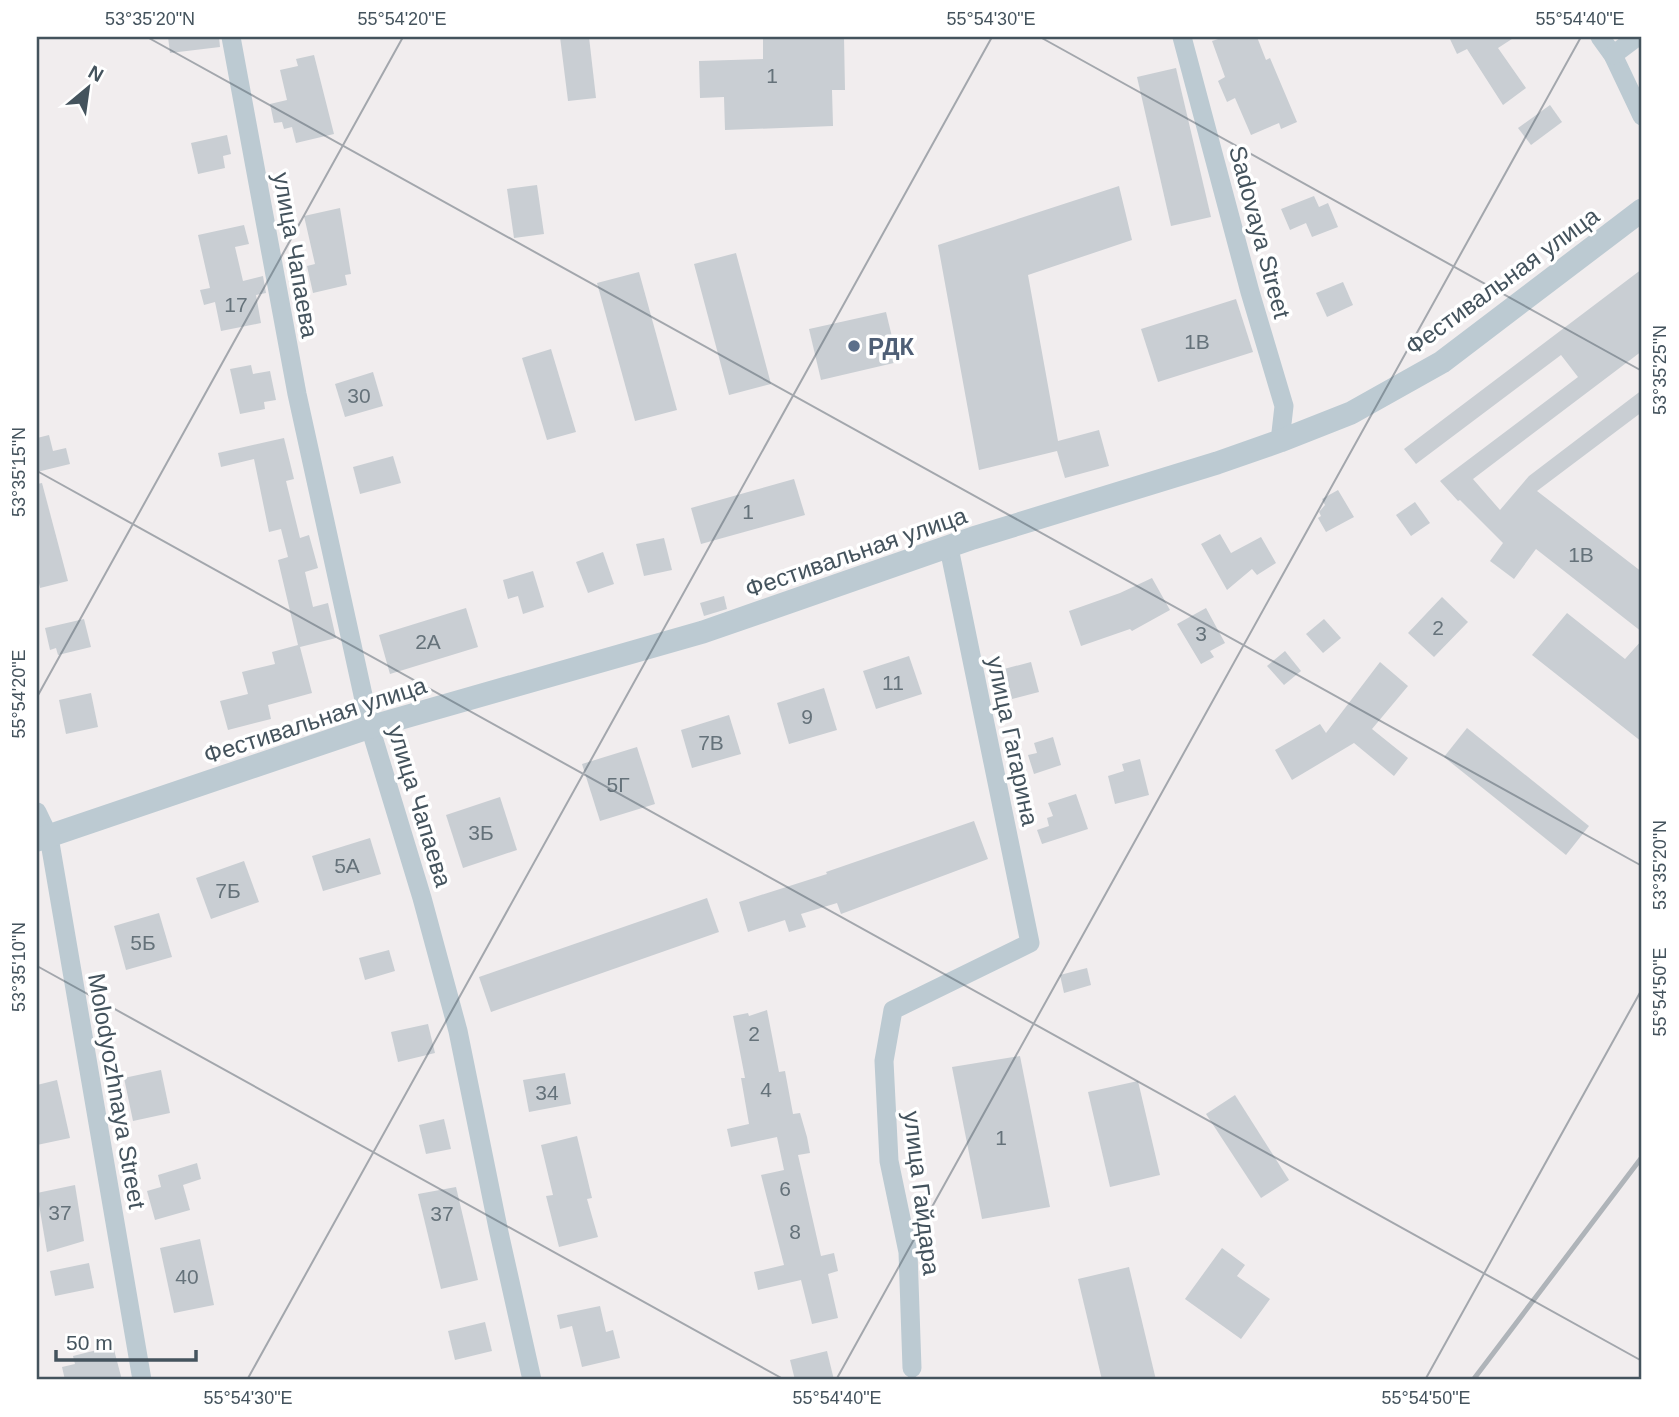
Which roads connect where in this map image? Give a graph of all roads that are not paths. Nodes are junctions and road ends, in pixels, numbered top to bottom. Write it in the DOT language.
graph roads {
  1 [pos="231,37"];
  2 [pos="1182,37"];
  3 [pos="1600,37"];
  4 [pos="1637,37"];
  5 [pos="1613,55"];
  6 [pos="1642,116"];
  7 [pos="1642,210"];
  8 [pos="1280,440"];
  9 [pos="949,548"];
  10 [pos="370,727"];
  11 [pos="37,813"];
  12 [pos="43,838"];
  13 [pos="1030,943"];
  14 [pos="912,1367"];
  15 [pos="142,1380"];
  16 [pos="532,1380"];
  1 -- 10 [label="street, улица Чапаева"];
  2 -- 8 [label="street, Sadovaya Street"];
  3 -- 5 [label="street"];
  4 -- 5 [label="street"];
  5 -- 6 [label="street"];
  7 -- 8 [label="street, Фестивальная улица"];
  8 -- 9 [label="street, Фестивальная улица"];
  9 -- 10 [label="street, Фестивальная улица"];
  9 -- 13 [label="street, улица Гагарина"];
  10 -- 12 [label="street, Фестивальная улица"];
  10 -- 16 [label="street, улица Чапаева"];
  11 -- 12 [label="street, Molodyozhnaya Street"];
  12 -- 15 [label="street, Molodyozhnaya Street"];
  13 -- 14 [label="street, улица Гайдара"];
}
